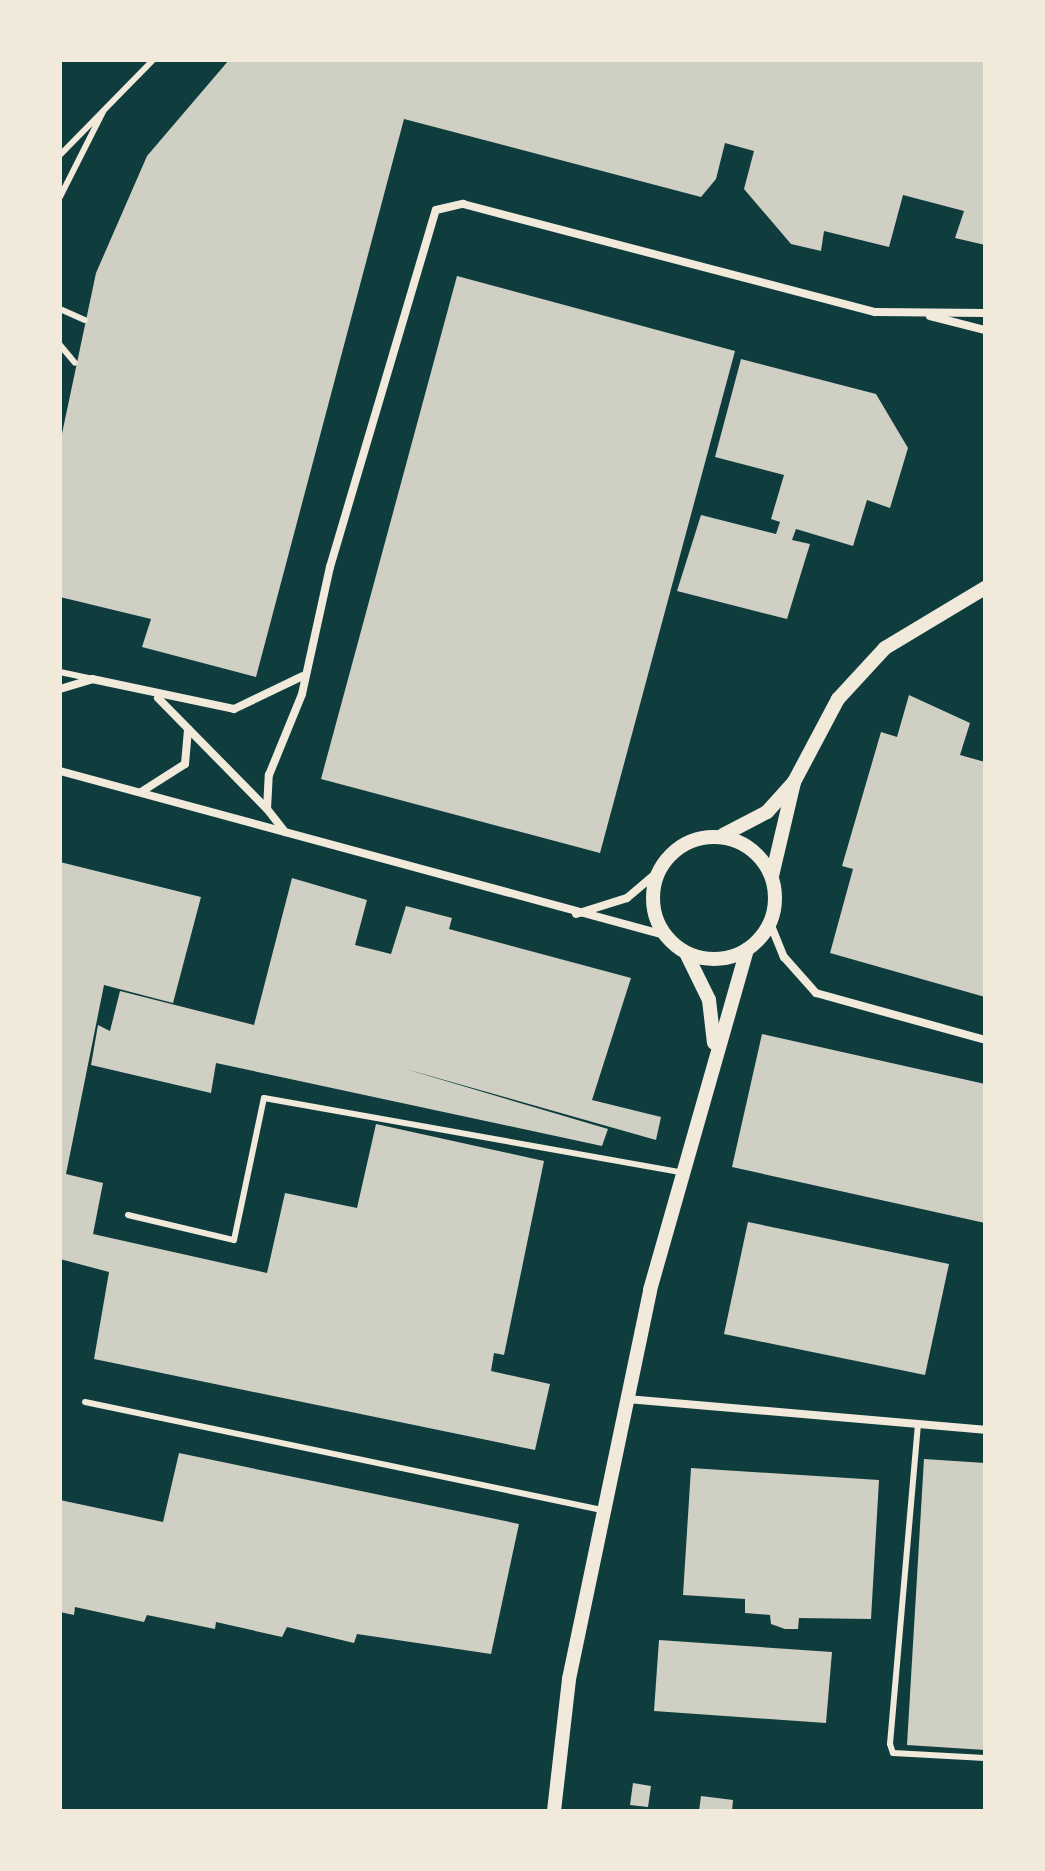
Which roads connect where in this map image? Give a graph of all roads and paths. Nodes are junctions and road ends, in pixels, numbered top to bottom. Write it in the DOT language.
graph roads {
  1 [pos="153,60"];
  2 [pos="105,108"];
  3 [pos="60,155"];
  4 [pos="60,197"];
  5 [pos="60,309"];
  6 [pos="985,313"];
  7 [pos="922,314"];
  8 [pos="85,320"];
  9 [pos="985,330"];
  10 [pos="60,345"];
  11 [pos="75,363"];
  12 [pos="985,588"];
  13 [pos="60,672"];
  14 [pos="303,676"];
  15 [pos="92,679"];
  16 [pos="60,689"];
  17 [pos="156,696"];
  18 [pos="188,729"];
  19 [pos="61,770"];
  20 [pos="794,782"];
  21 [pos="141,793"];
  22 [pos="267,809"];
  23 [pos="285,832"];
  24 [pos="719,836"];
  25 [pos="659,871"];
  26 [pos="772,876"];
  27 [pos="572,915"];
  28 [pos="770,923"];
  29 [pos="665,935"];
  30 [pos="747,950"];
  31 [pos="686,953"];
  32 [pos="985,1040"];
  33 [pos="715,1051"];
  34 [pos="681,1172"];
  35 [pos="128,1215"];
  36 [pos="627,1399"];
  37 [pos="85,1402"];
  38 [pos="918,1424"];
  39 [pos="985,1430"];
  40 [pos="602,1510"];
  41 [pos="985,1758"];
  42 [pos="554,1811"];
  1 -- 2 [label="lane"];
  2 -- 3 [label="lane"];
  2 -- 4 [label="lane"];
  5 -- 8 [label="lane"];
  6 -- 7 [label="street"];
  7 -- 9 [label="street"];
  7 -- 14 [label="street"];
  10 -- 11 [label="lane"];
  12 -- 20 [label="street"];
  13 -- 15 [label="lane"];
  14 -- 17 [label="street"];
  14 -- 22 [label="street"];
  15 -- 16 [label="street"];
  15 -- 17 [label="street"];
  17 -- 18 [label="street"];
  18 -- 21 [label="street"];
  18 -- 22 [label="street"];
  19 -- 21 [label="street"];
  20 -- 24 [label="street"];
  20 -- 26 [label="street"];
  21 -- 23 [label="street"];
  22 -- 23 [label="street"];
  23 -- 27 [label="street"];
  24 -- 25 [label="street"];
  24 -- 26 [label="street"];
  25 -- 27 [label="street"];
  25 -- 29 [label="street"];
  26 -- 28 [label="street"];
  27 -- 29 [label="street"];
  28 -- 30 [label="street"];
  28 -- 32 [label="street"];
  29 -- 31 [label="street"];
  30 -- 31 [label="street"];
  30 -- 33 [label="street"];
  31 -- 33 [label="street"];
  33 -- 34 [label="street"];
  34 -- 35 [label="lane"];
  34 -- 36 [label="street"];
  36 -- 38 [label="street"];
  36 -- 40 [label="street"];
  37 -- 40 [label="lane"];
  38 -- 39 [label="street"];
  38 -- 41 [label="lane"];
  40 -- 42 [label="street"];
}
